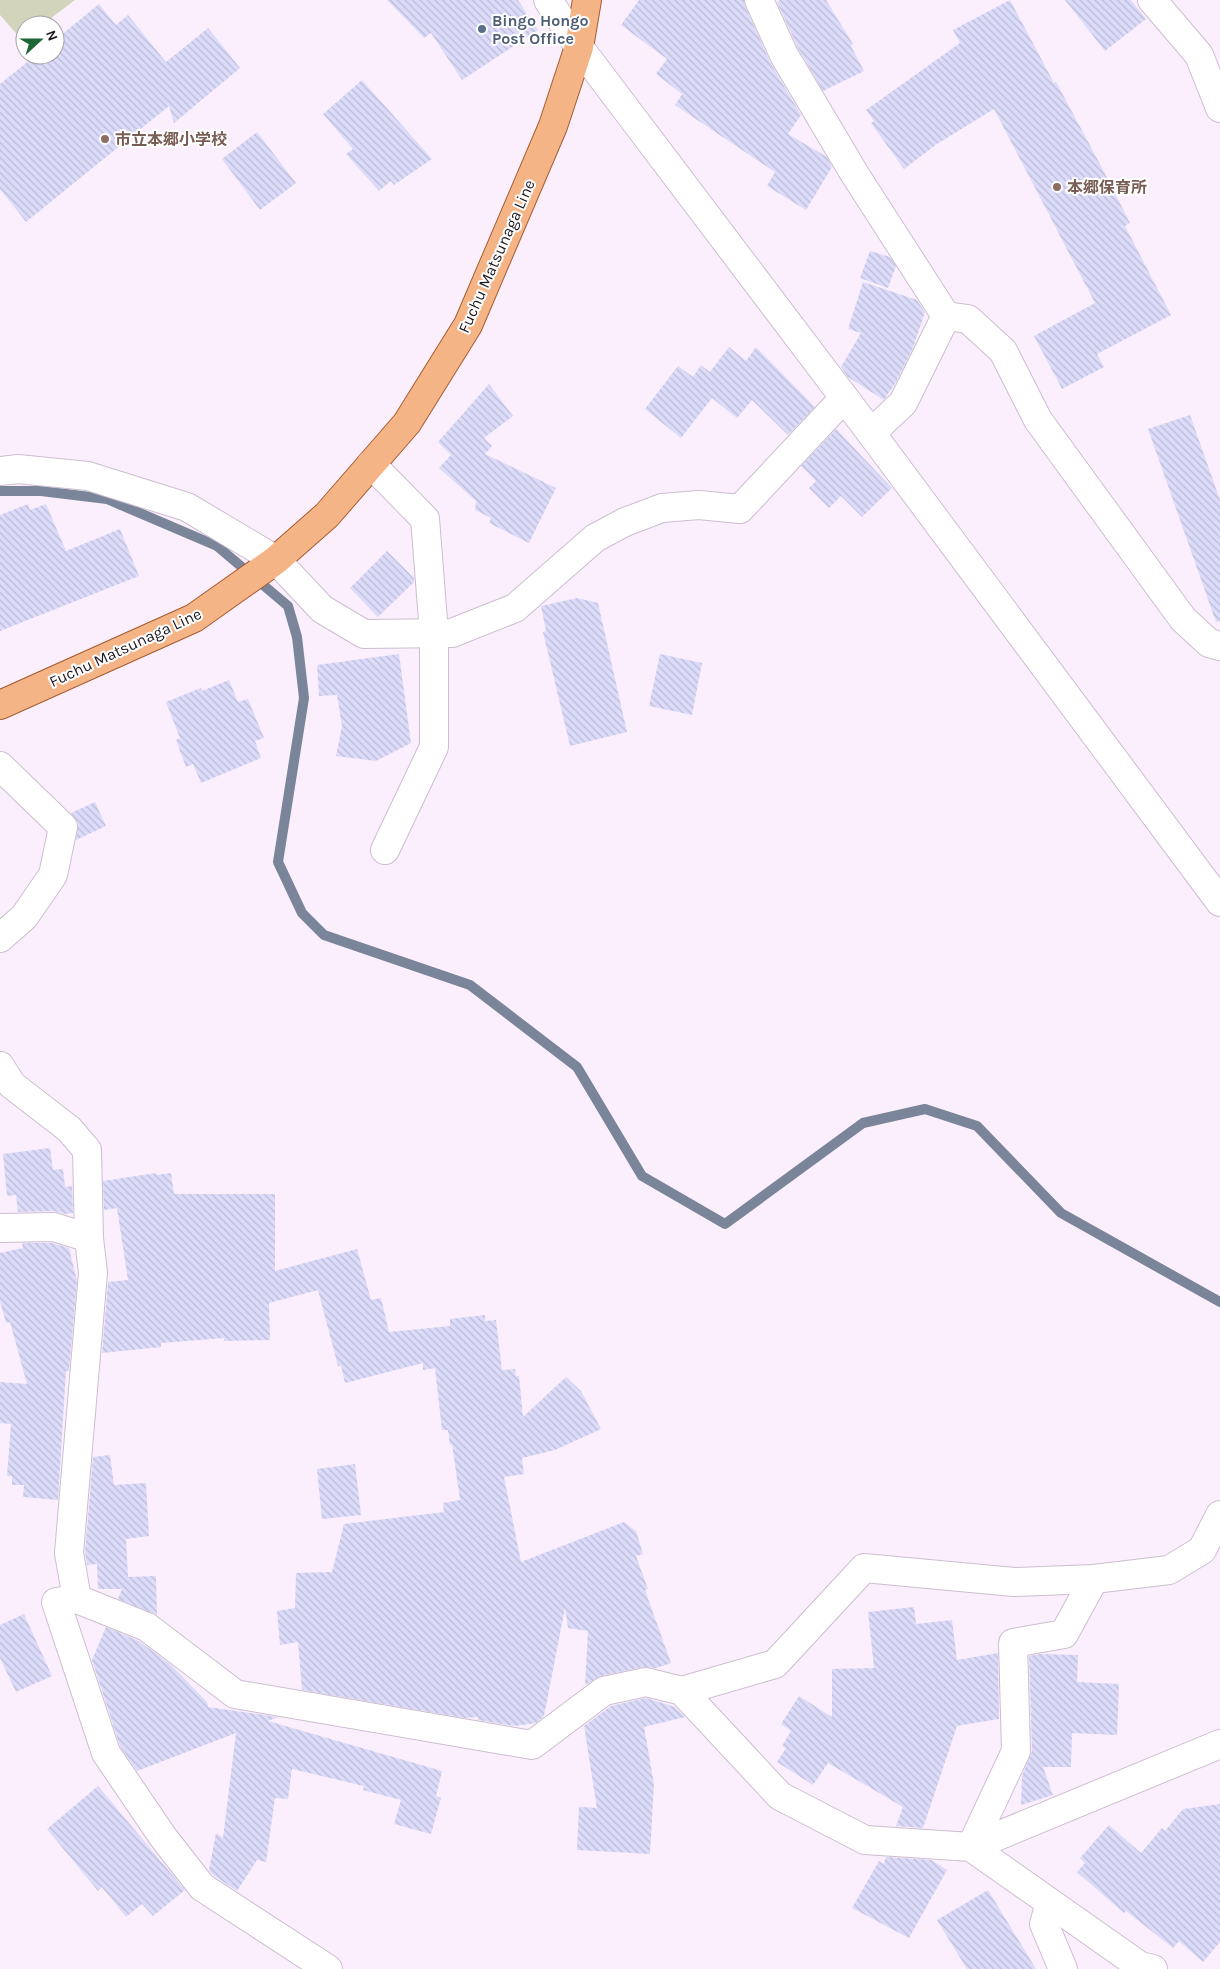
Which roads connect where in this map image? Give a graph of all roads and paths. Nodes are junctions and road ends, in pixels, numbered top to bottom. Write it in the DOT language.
graph roads {
  1 [pos="548,0"];
  2 [pos="587,0"];
  3 [pos="759,0"];
  4 [pos="1152,0"];
  5 [pos="579,47"];
  6 [pos="1220,108"];
  7 [pos="946,316"];
  8 [pos="844,398"];
  9 [pos="871,433"];
  10 [pos="371,464"];
  11 [pos="0,471"];
  12 [pos="276,560"];
  13 [pos="434,634"];
  14 [pos="1220,646"];
  15 [pos="0,705"];
  16 [pos="0,766"];
  17 [pos="385,850"];
  18 [pos="1220,902"];
  19 [pos="0,938"];
  20 [pos="0,1066"];
  21 [pos="0,1228"];
  22 [pos="89,1238"];
  23 [pos="1220,1515"];
  24 [pos="1094,1579"];
  25 [pos="77,1599"];
  26 [pos="682,1691"];
  27 [pos="1220,1744"];
  28 [pos="970,1847"];
  29 [pos="1050,1903"];
  30 [pos="328,1969"];
  31 [pos="1063,1969"];
  32 [pos="1153,1969"];
  1 -- 5 [label="street"];
  2 -- 5 [label="main road, Fuchu Matsunaga Line"];
  3 -- 7 [label="street"];
  4 -- 6 [label="street"];
  5 -- 8 [label="street"];
  5 -- 10 [label="main road, Fuchu Matsunaga Line"];
  7 -- 9 [label="street"];
  7 -- 14 [label="street"];
  8 -- 9 [label="street"];
  8 -- 13 [label="street"];
  9 -- 18 [label="street"];
  10 -- 12 [label="main road, Fuchu Matsunaga Line"];
  10 -- 13 [label="street"];
  11 -- 12 [label="street"];
  12 -- 13 [label="street"];
  12 -- 15 [label="main road, Fuchu Matsunaga Line"];
  13 -- 17 [label="street"];
  16 -- 19 [label="street"];
  20 -- 22 [label="street"];
  21 -- 22 [label="street"];
  22 -- 25 [label="street"];
  23 -- 24 [label="street"];
  24 -- 26 [label="street"];
  24 -- 28 [label="street"];
  25 -- 26 [label="street"];
  25 -- 30 [label="street"];
  26 -- 28 [label="street"];
  27 -- 28 [label="street"];
  28 -- 29 [label="street"];
  29 -- 31 [label="street"];
  29 -- 32 [label="street"];
}
